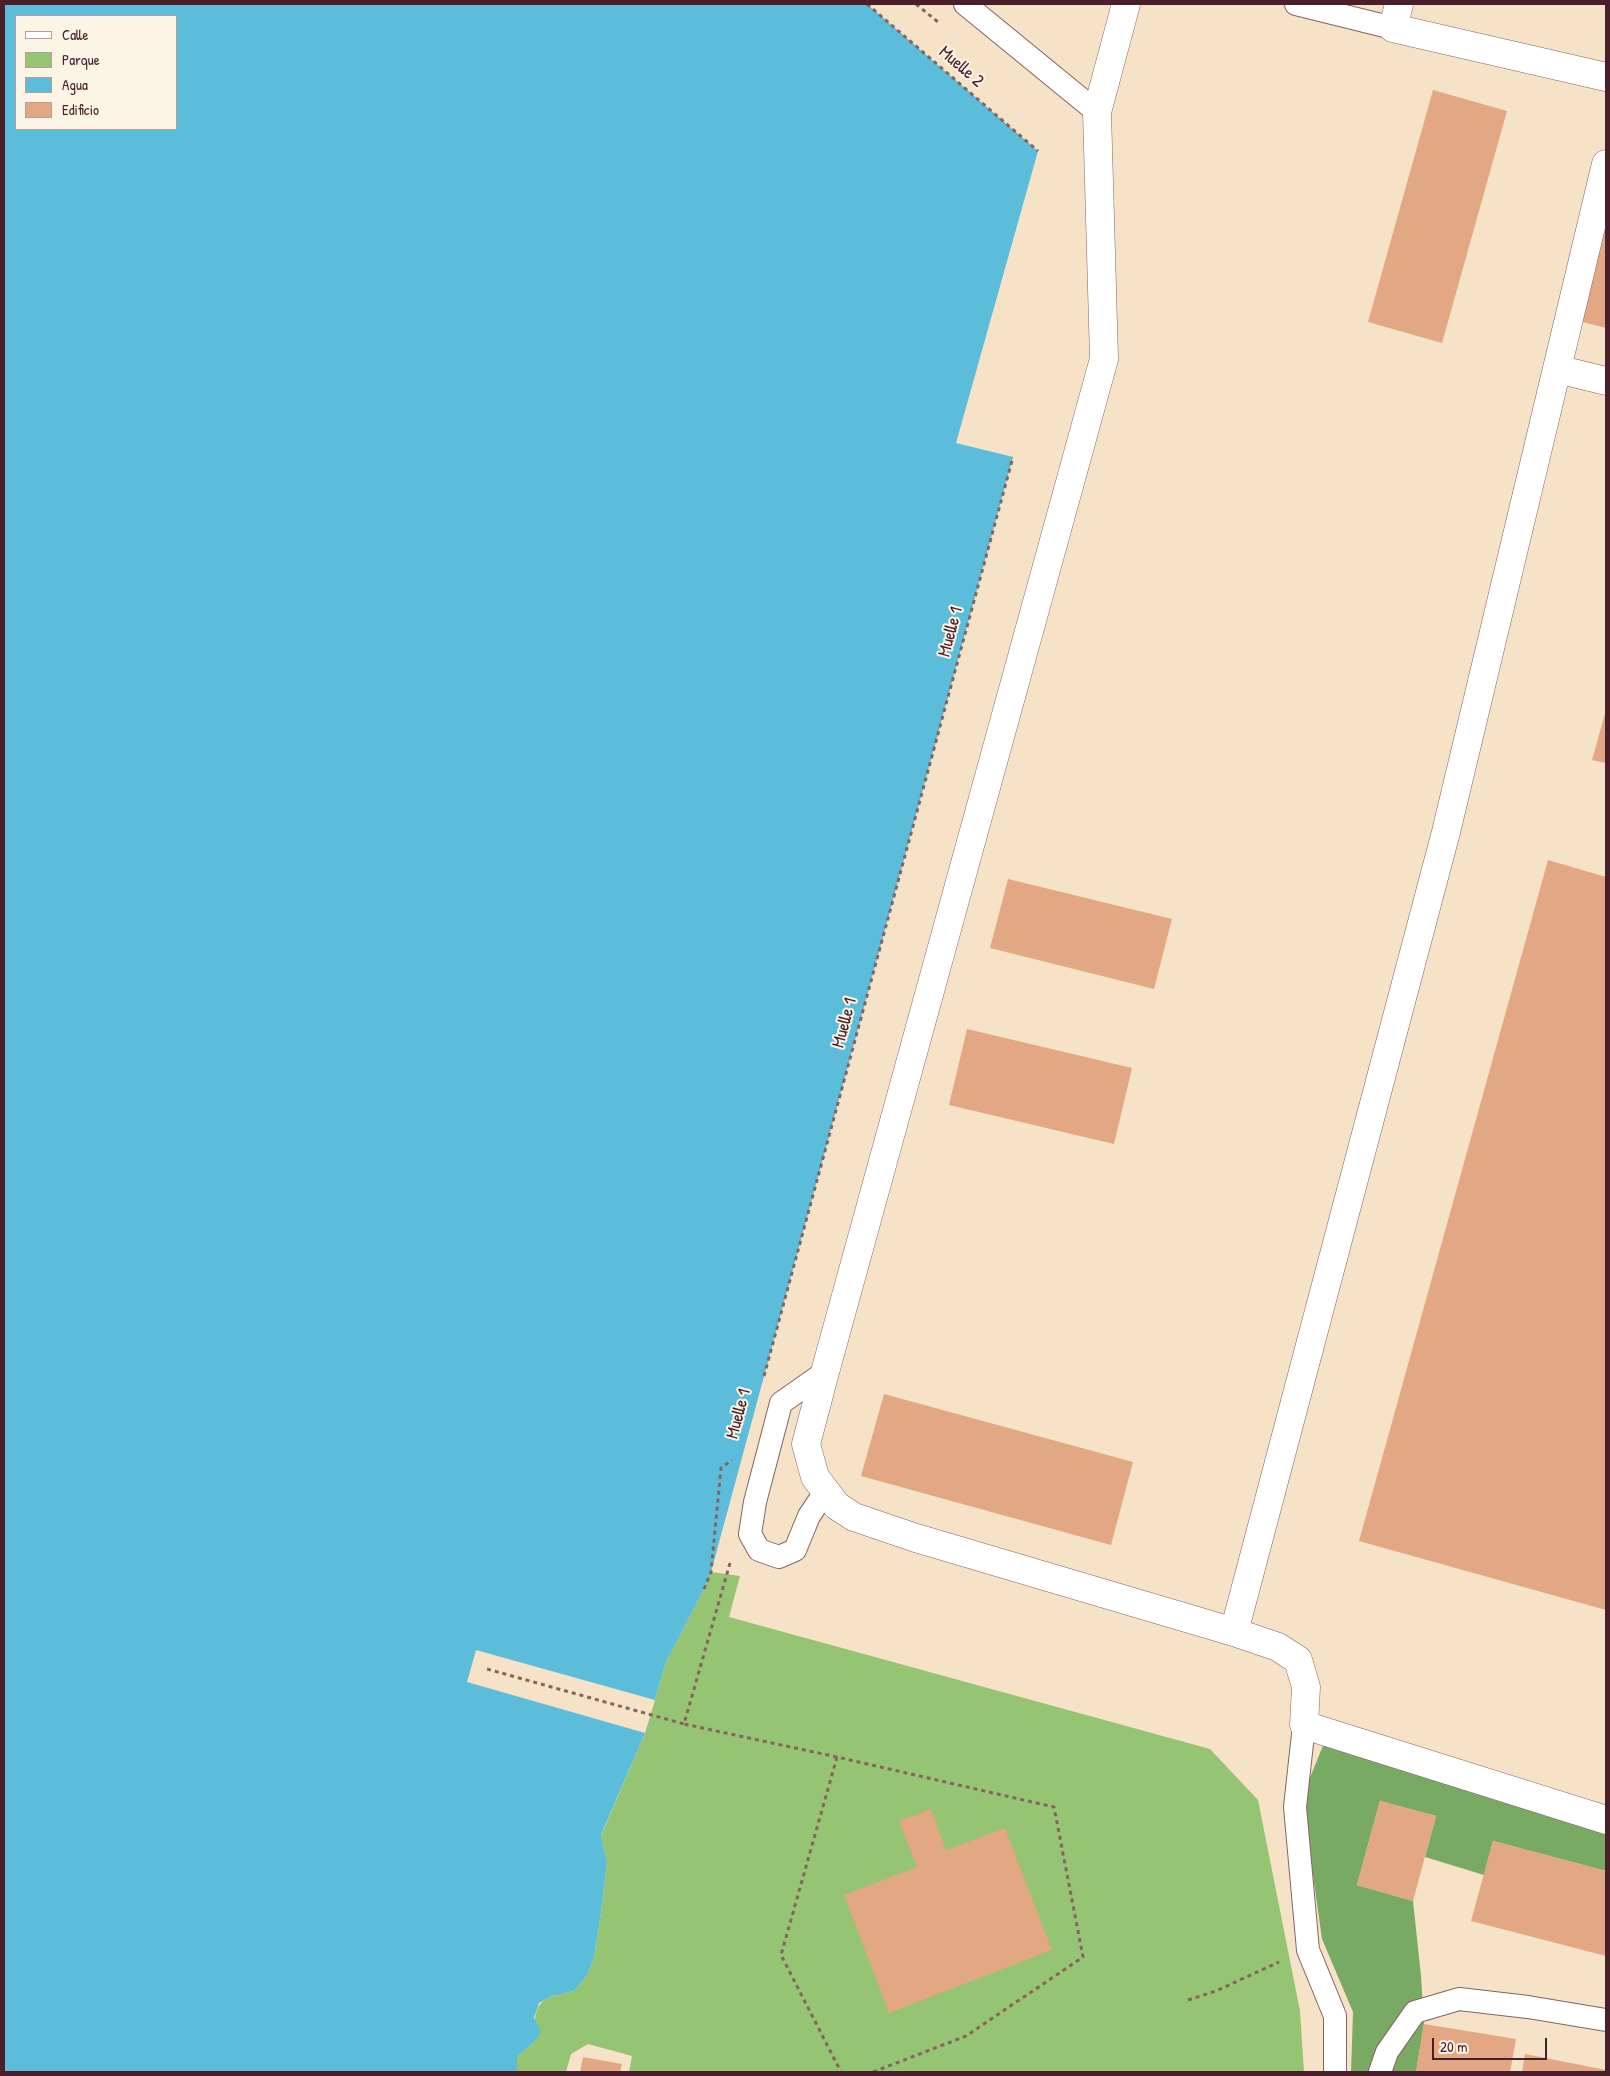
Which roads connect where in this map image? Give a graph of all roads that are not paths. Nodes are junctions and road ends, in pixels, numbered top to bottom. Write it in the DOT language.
graph roads {
  1 [pos="965,4"];
  2 [pos="1126,4"];
  3 [pos="1296,4"];
  4 [pos="1396,16"];
  5 [pos="1606,77"];
  6 [pos="1097,112"];
  7 [pos="1606,164"];
  8 [pos="1557,368"];
  9 [pos="1606,381"];
  10 [pos="825,1372"];
  11 [pos="825,1492"];
  12 [pos="1234,1632"];
  13 [pos="1304,1725"];
  14 [pos="1606,1820"];
  15 [pos="1606,2020"];
  16 [pos="1335,2072"];
  17 [pos="1380,2072"];
  1 -- 6 [label="lane"];
  2 -- 6 [label="street"];
  3 -- 4 [label="lane"];
  4 -- 5 [label="street"];
  6 -- 10 [label="street"];
  7 -- 8 [label="street"];
  8 -- 9 [label="street"];
  8 -- 12 [label="street"];
  10 -- 11 [label="street"];
  10 -- 11 [label="lane"];
  11 -- 12 [label="street"];
  12 -- 13 [label="street"];
  13 -- 14 [label="street"];
  13 -- 16 [label="lane"];
  15 -- 17 [label="lane"];
}
